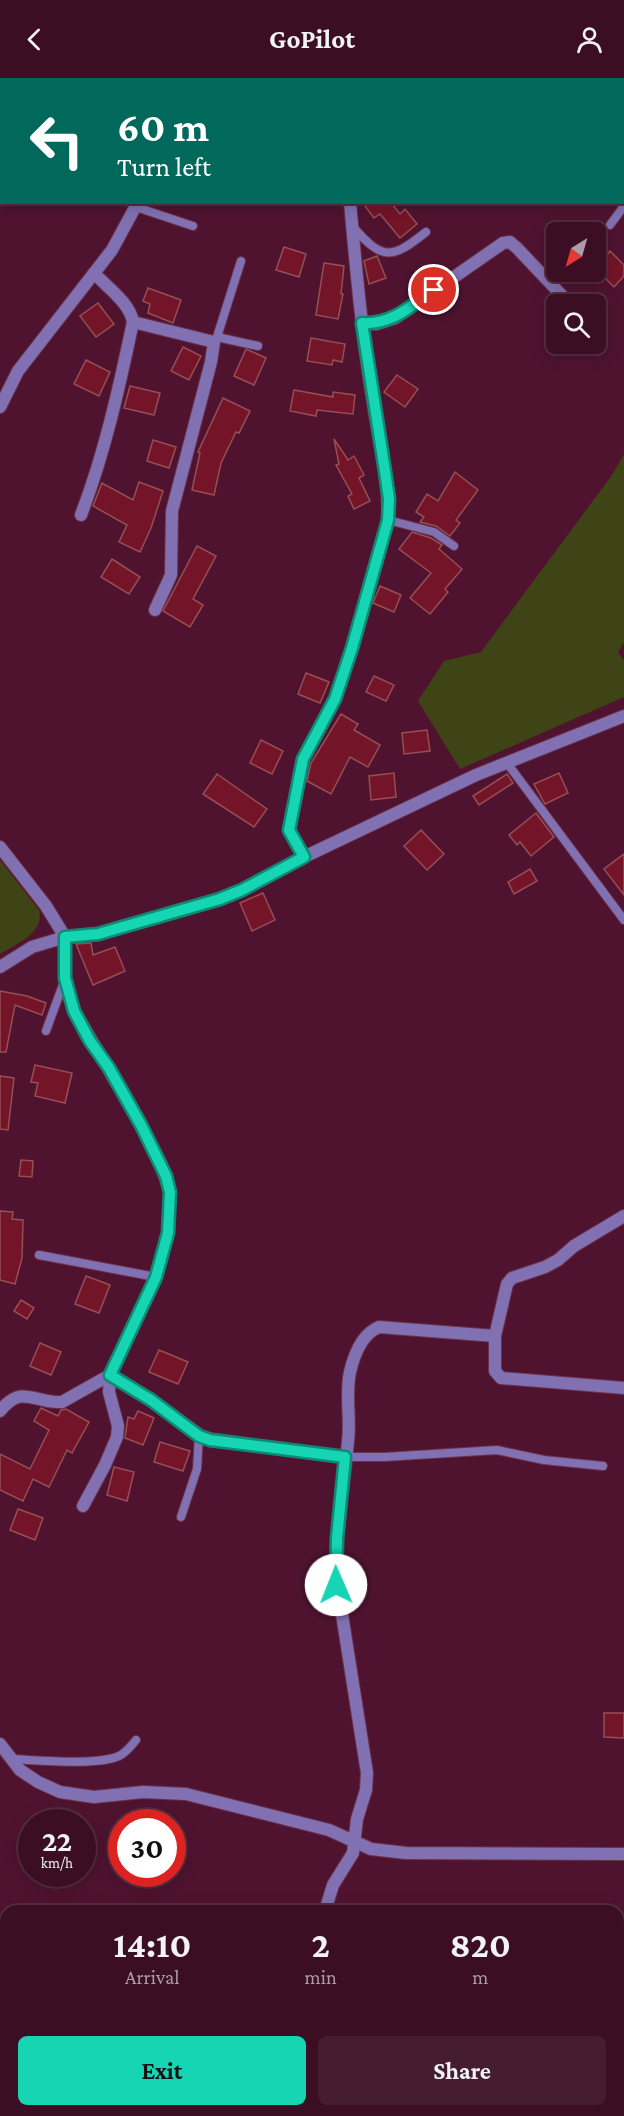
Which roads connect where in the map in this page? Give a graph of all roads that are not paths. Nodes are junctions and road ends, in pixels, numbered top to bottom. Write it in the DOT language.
graph roads {
  1 [pos="350,204"];
  2 [pos="137,205"];
  3 [pos="624,206"];
  4 [pos="610,225"];
  5 [pos="193,226"];
  6 [pos="352,226"];
  7 [pos="426,231"];
  8 [pos="241,261"];
  9 [pos="94,273"];
  10 [pos="561,294"];
  11 [pos="133,322"];
  12 [pos="362,323"];
  13 [pos="216,339"];
  14 [pos="258,346"];
  15 [pos="0,407"];
  16 [pos="81,515"];
  17 [pos="388,520"];
  18 [pos="454,546"];
  19 [pos="155,610"];
  20 [pos="624,716"];
  21 [pos="507,763"];
  22 [pos="0,847"];
  23 [pos="304,857"];
  24 [pos="624,920"];
  25 [pos="65,937"];
  26 [pos="0,967"];
  27 [pos="65,978"];
  28 [pos="46,1031"];
  29 [pos="624,1216"];
  30 [pos="39,1255"];
  31 [pos="156,1277"];
  32 [pos="495,1336"];
  33 [pos="110,1375"];
  34 [pos="624,1388"];
  35 [pos="0,1411"];
  36 [pos="199,1436"];
  37 [pos="345,1457"];
  38 [pos="603,1466"];
  39 [pos="83,1506"];
  40 [pos="181,1517"];
  41 [pos="136,1740"];
  42 [pos="0,1744"];
  43 [pos="11,1759"];
  44 [pos="356,1842"];
  45 [pos="624,1854"];
  46 [pos="327,1905"];
  1 -- 6 [label="street"];
  2 -- 5 [label="lane"];
  2 -- 9 [label="street"];
  3 -- 4 [label="lane"];
  6 -- 7 [label="lane"];
  6 -- 12 [label="street"];
  8 -- 13 [label="lane"];
  9 -- 11 [label="street"];
  9 -- 15 [label="street"];
  10 -- 12 [label="street"];
  11 -- 13 [label="street"];
  11 -- 16 [label="street"];
  12 -- 17 [label="street"];
  13 -- 14 [label="lane"];
  13 -- 19 [label="street"];
  17 -- 18 [label="lane"];
  17 -- 23 [label="street"];
  20 -- 21 [label="street"];
  21 -- 23 [label="street"];
  21 -- 24 [label="lane"];
  22 -- 25 [label="street"];
  23 -- 25 [label="street"];
  25 -- 26 [label="street"];
  25 -- 27 [label="street"];
  27 -- 28 [label="lane"];
  27 -- 31 [label="street"];
  29 -- 32 [label="street"];
  30 -- 31 [label="lane"];
  31 -- 33 [label="street"];
  32 -- 34 [label="street"];
  32 -- 37 [label="street"];
  33 -- 35 [label="street"];
  33 -- 36 [label="street"];
  33 -- 39 [label="street"];
  36 -- 37 [label="street"];
  36 -- 40 [label="lane"];
  37 -- 38 [label="lane"];
  37 -- 44 [label="street"];
  41 -- 43 [label="lane"];
  42 -- 43 [label="street"];
  43 -- 44 [label="street"];
  44 -- 45 [label="street"];
  44 -- 46 [label="street"];
}
